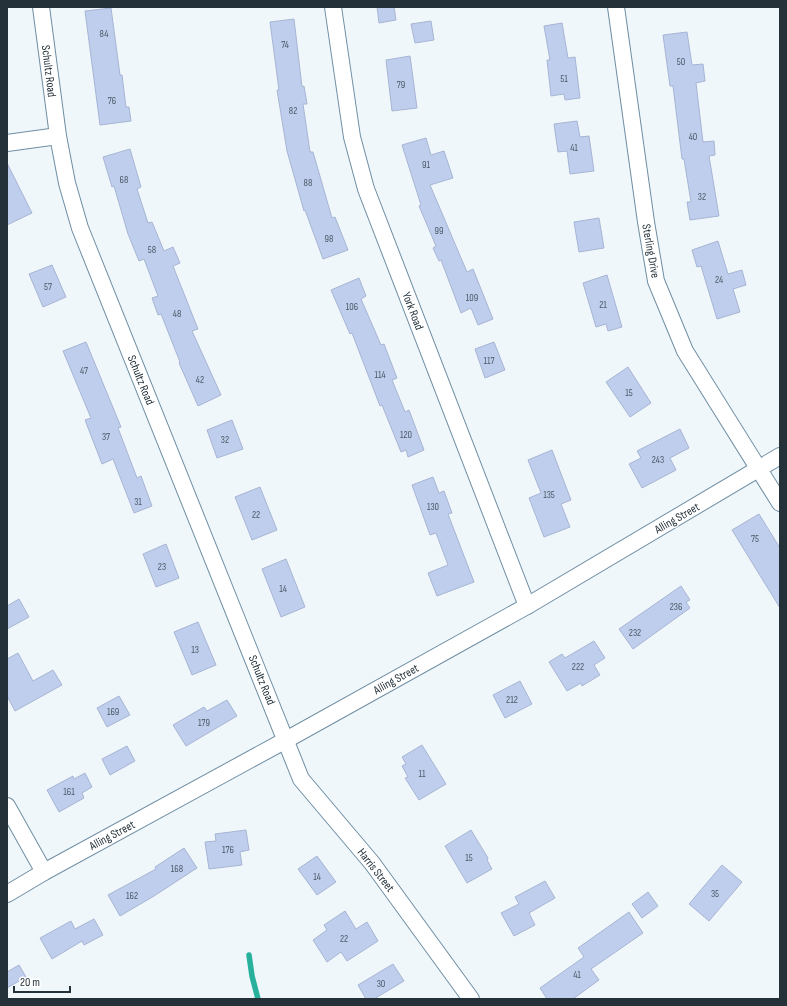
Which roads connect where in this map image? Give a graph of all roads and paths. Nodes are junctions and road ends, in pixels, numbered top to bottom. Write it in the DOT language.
graph roads {
  1 [pos="41,7"];
  2 [pos="333,7"];
  3 [pos="616,7"];
  4 [pos="58,136"];
  5 [pos="7,143"];
  6 [pos="780,456"];
  7 [pos="760,469"];
  8 [pos="780,502"];
  9 [pos="527,606"];
  10 [pos="286,740"];
  11 [pos="7,806"];
  12 [pos="44,872"];
  13 [pos="7,894"];
  14 [pos="471,999"];
  1 -- 4 [label="street, Schultz Road"];
  2 -- 9 [label="street, York Road"];
  3 -- 7 [label="street, Sterling Drive"];
  4 -- 5 [label="street"];
  4 -- 10 [label="street, Schultz Road"];
  6 -- 7 [label="street, Alling Street"];
  7 -- 8 [label="street, Sterling Drive"];
  7 -- 9 [label="street, Alling Street"];
  9 -- 10 [label="street, Alling Street"];
  10 -- 12 [label="street, Alling Street"];
  10 -- 14 [label="street, Harris Street"];
  11 -- 12 [label="street"];
  12 -- 13 [label="street, Alling Street"];
}
